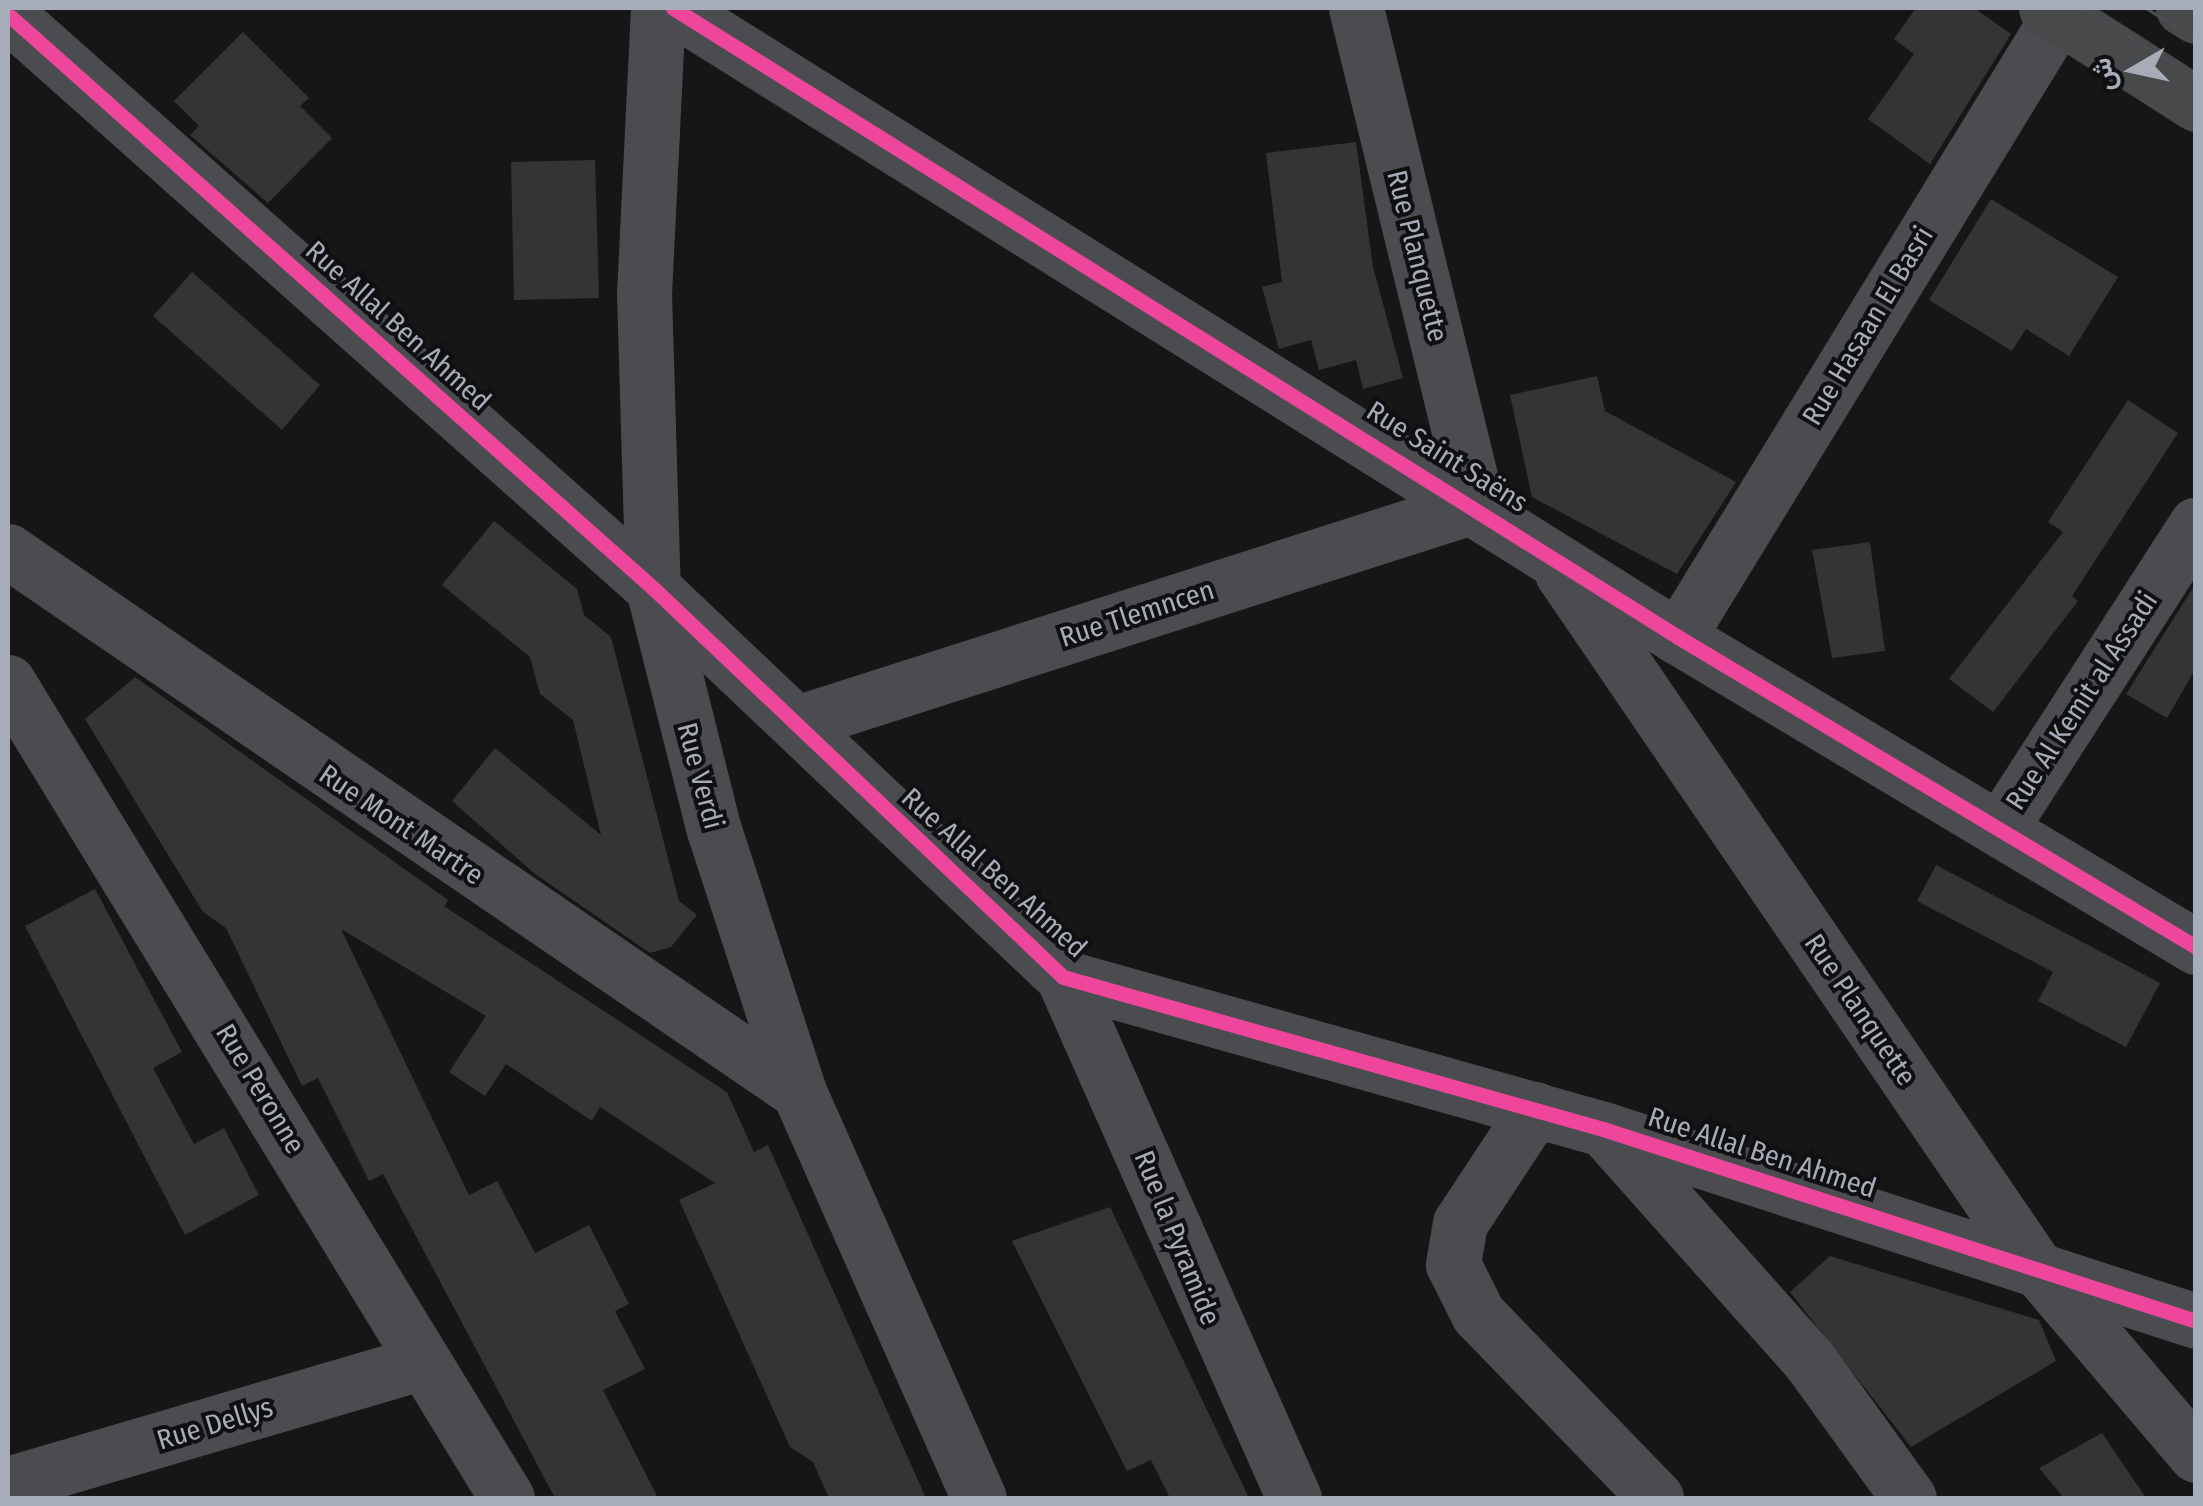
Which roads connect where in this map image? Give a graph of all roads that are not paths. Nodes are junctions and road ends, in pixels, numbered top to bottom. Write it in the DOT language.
graph roads {
  1 [pos="658,8"];
  2 [pos="674,8"];
  3 [pos="1356,8"];
  4 [pos="2183,8"];
  5 [pos="2052,12"];
  6 [pos="2196,16"];
  7 [pos="11,21"];
  8 [pos="2196,104"];
  9 [pos="1478,505"];
  10 [pos="2196,524"];
  11 [pos="1546,550"];
  12 [pos="8,551"];
  13 [pos="653,588"];
  14 [pos="1678,637"];
  15 [pos="8,682"];
  16 [pos="797,722"];
  17 [pos="2001,826"];
  18 [pos="2196,947"];
  19 [pos="1063,978"];
  20 [pos="799,1092"];
  21 [pos="1536,1110"];
  22 [pos="1603,1128"];
  23 [pos="2036,1268"];
  24 [pos="2196,1321"];
  25 [pos="422,1362"];
  26 [pos="2196,1455"];
  27 [pos="19,1475"];
  28 [pos="507,1498"];
  29 [pos="979,1498"];
  30 [pos="1294,1498"];
  31 [pos="1656,1498"];
  32 [pos="1908,1498"];
  1 -- 13 [label="street, Rue Verdi"];
  2 -- 9 [label="street, Rue Saint Saëns"];
  3 -- 9 [label="street, Rue Planquette"];
  4 -- 6 [label="main road"];
  5 -- 8 [label="main road"];
  5 -- 14 [label="street, Rue Hasaan El Basri"];
  7 -- 13 [label="street, Rue Allal Ben Ahmed"];
  9 -- 11 [label="street, Rue Saint Saëns"];
  9 -- 16 [label="street, Rue Tlemncen"];
  10 -- 17 [label="street, Rue Al Kemit al Assadi"];
  11 -- 14 [label="street, Rue Saint Saëns"];
  11 -- 23 [label="street, Rue Planquette"];
  12 -- 20 [label="street, Rue Mont Martre"];
  13 -- 16 [label="street, Rue Allal Ben Ahmed"];
  13 -- 20 [label="street, Rue Verdi"];
  14 -- 17 [label="street, Rue Saint Saëns"];
  15 -- 25 [label="street, Rue Peronne"];
  16 -- 19 [label="street, Rue Allal Ben Ahmed"];
  17 -- 18 [label="street, Rue Saint Saëns"];
  19 -- 21 [label="street, Rue Allal Ben Ahmed"];
  19 -- 30 [label="street, Rue la Pyramide"];
  20 -- 29 [label="street, Rue Verdi"];
  21 -- 22 [label="street, Rue Allal Ben Ahmed"];
  21 -- 31 [label="street"];
  22 -- 23 [label="street, Rue Allal Ben Ahmed"];
  22 -- 32 [label="street"];
  23 -- 24 [label="street, Rue Allal Ben Ahmed"];
  23 -- 26 [label="street, Rue Planquette"];
  25 -- 27 [label="street, Rue Dellys"];
  25 -- 28 [label="street, Rue Peronne"];
}
